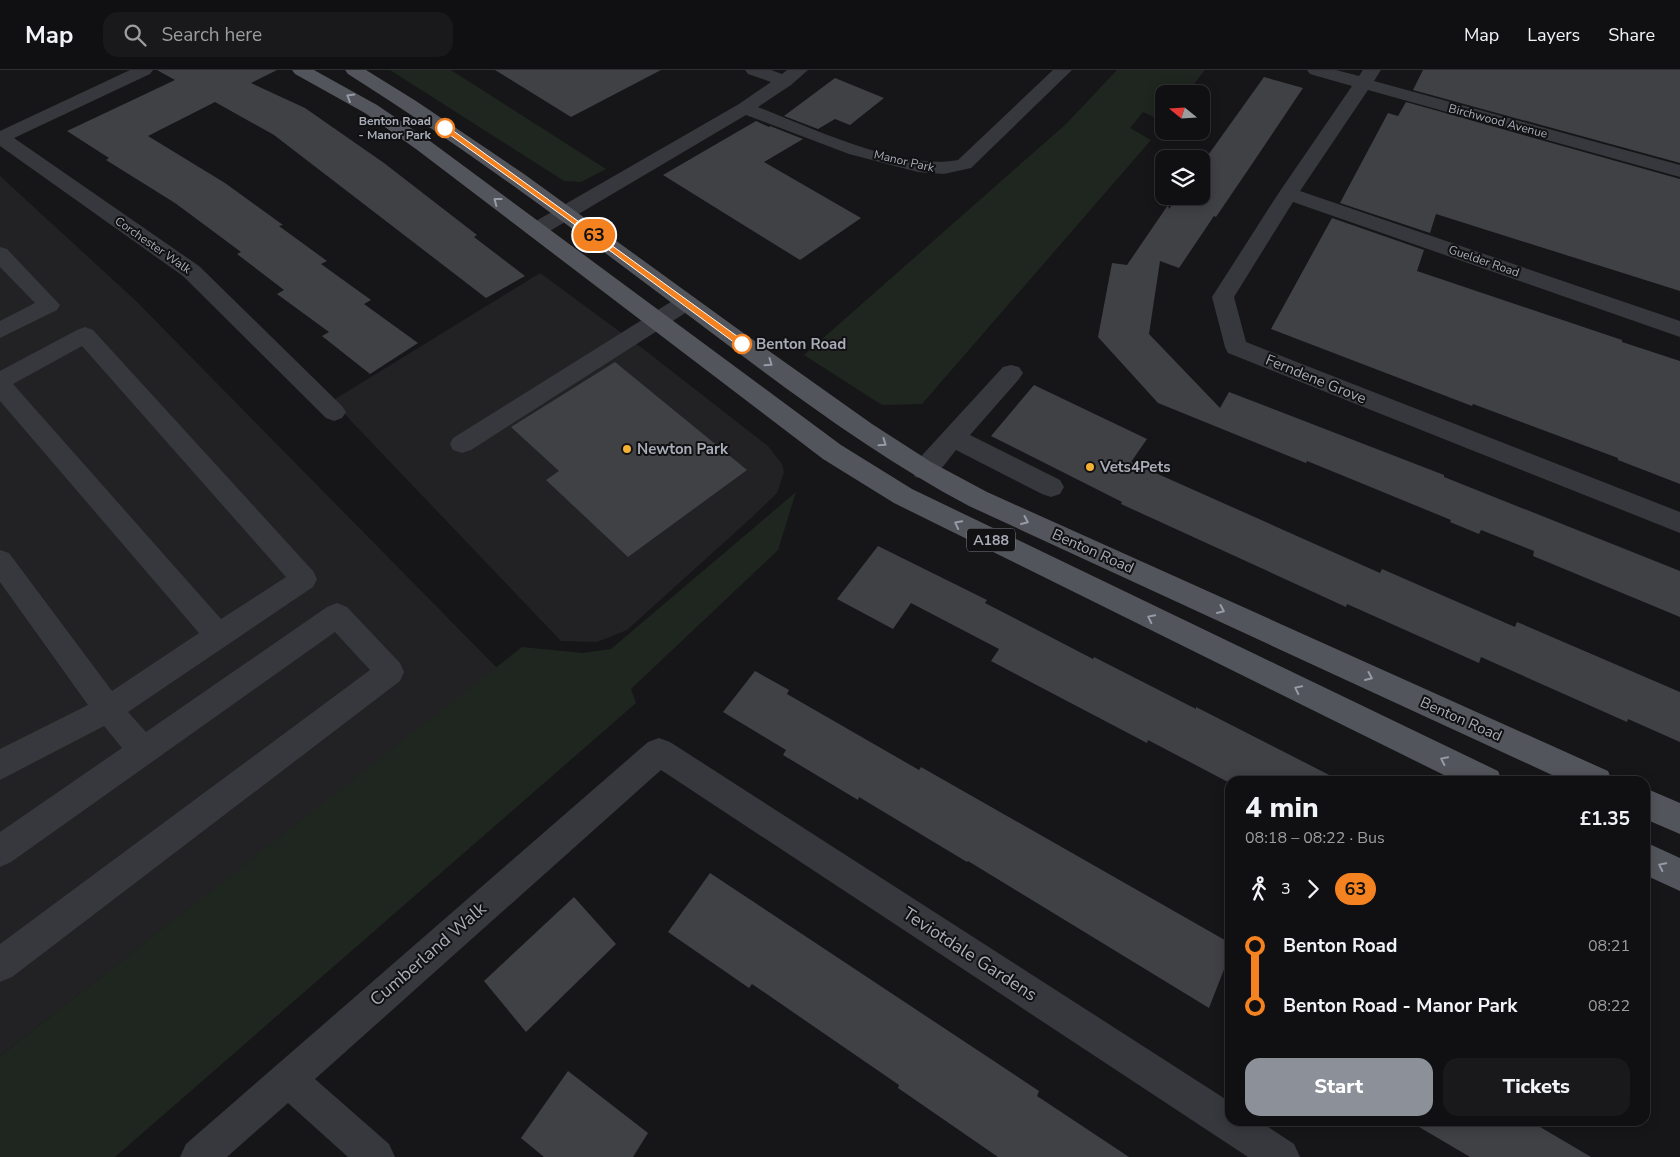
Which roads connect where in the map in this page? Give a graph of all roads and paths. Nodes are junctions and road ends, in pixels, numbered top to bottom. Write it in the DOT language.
graph roads {
  1 [pos="144,70"];
  2 [pos="301,70"];
  3 [pos="354,70"];
  4 [pos="754,70"];
  5 [pos="1063,70"];
  6 [pos="1316,70"];
  7 [pos="792,75"];
  8 [pos="1367,77"];
  9 [pos="745,108"];
  10 [pos="0,138"];
  11 [pos="1680,171"];
  12 [pos="1288,194"];
  13 [pos="566,214"];
  14 [pos="536,230"];
  15 [pos="0,254"];
  16 [pos="685,303"];
  17 [pos="656,321"];
  18 [pos="1680,328"];
  19 [pos="0,330"];
  20 [pos="1011,373"];
  21 [pos="0,383"];
  22 [pos="334,412"];
  23 [pos="954,438"];
  24 [pos="462,444"];
  25 [pos="924,470"];
  26 [pos="1051,487"];
  27 [pos="1680,524"];
  28 [pos="0,561"];
  29 [pos="219,636"];
  30 [pos="108,710"];
  31 [pos="144,752"];
  32 [pos="659,752"];
  33 [pos="0,766"];
  34 [pos="1478,776"];
  35 [pos="1586,776"];
  36 [pos="1650,805"];
  37 [pos="1680,819"];
  38 [pos="0,851"];
  39 [pos="1650,860"];
  40 [pos="1680,875"];
  41 [pos="0,965"];
  42 [pos="288,1078"];
  43 [pos="1225,1121"];
  44 [pos="1233,1126"];
  45 [pos="199,1157"];
  46 [pos="376,1157"];
  47 [pos="1281,1157"];
  1 -- 10 [label="street"];
  14 -- 2 [label="main road, A188, one-way"];
  3 -- 13 [label="main road, Benton Road / A188"];
  4 -- 7 [label="street"];
  5 -- 9 [label="street, Manor Park"];
  6 -- 8 [label="street, Birchwood Avenue"];
  7 -- 9 [label="street"];
  8 -- 11 [label="street, Birchwood Avenue"];
  8 -- 12 [label="street, Ferndene Grove"];
  9 -- 13 [label="street"];
  10 -- 22 [label="street, Corchester Walk"];
  12 -- 18 [label="street, Guelder Road"];
  12 -- 27 [label="street, Ferndene Grove"];
  13 -- 14 [label="street"];
  13 -- 16 [label="main road, Benton Road / A188"];
  14 -- 17 [label="main road, A188"];
  15 -- 19 [label="street"];
  16 -- 17 [label="street"];
  16 -- 25 [label="main road, Benton Road / A188, one-way"];
  17 -- 24 [label="street"];
  34 -- 17 [label="main road, A188, one-way"];
  20 -- 23 [label="street"];
  21 -- 29 [label="street"];
  21 -- 29 [label="street"];
  23 -- 25 [label="street"];
  23 -- 26 [label="street"];
  25 -- 35 [label="main road, Benton Road / A188, one-way"];
  28 -- 30 [label="street"];
  29 -- 30 [label="street"];
  30 -- 31 [label="street"];
  30 -- 33 [label="street"];
  31 -- 38 [label="street"];
  31 -- 41 [label="street"];
  32 -- 42 [label="street, Cumberland Walk"];
  32 -- 43 [label="street, Teviotdale Gardens"];
  36 -- 37 [label="main road"];
  40 -- 39 [label="main road, one-way"];
  42 -- 45 [label="street, Cumberland Walk"];
  42 -- 46 [label="street"];
  44 -- 47 [label="street, Teviotdale Gardens"];
}
